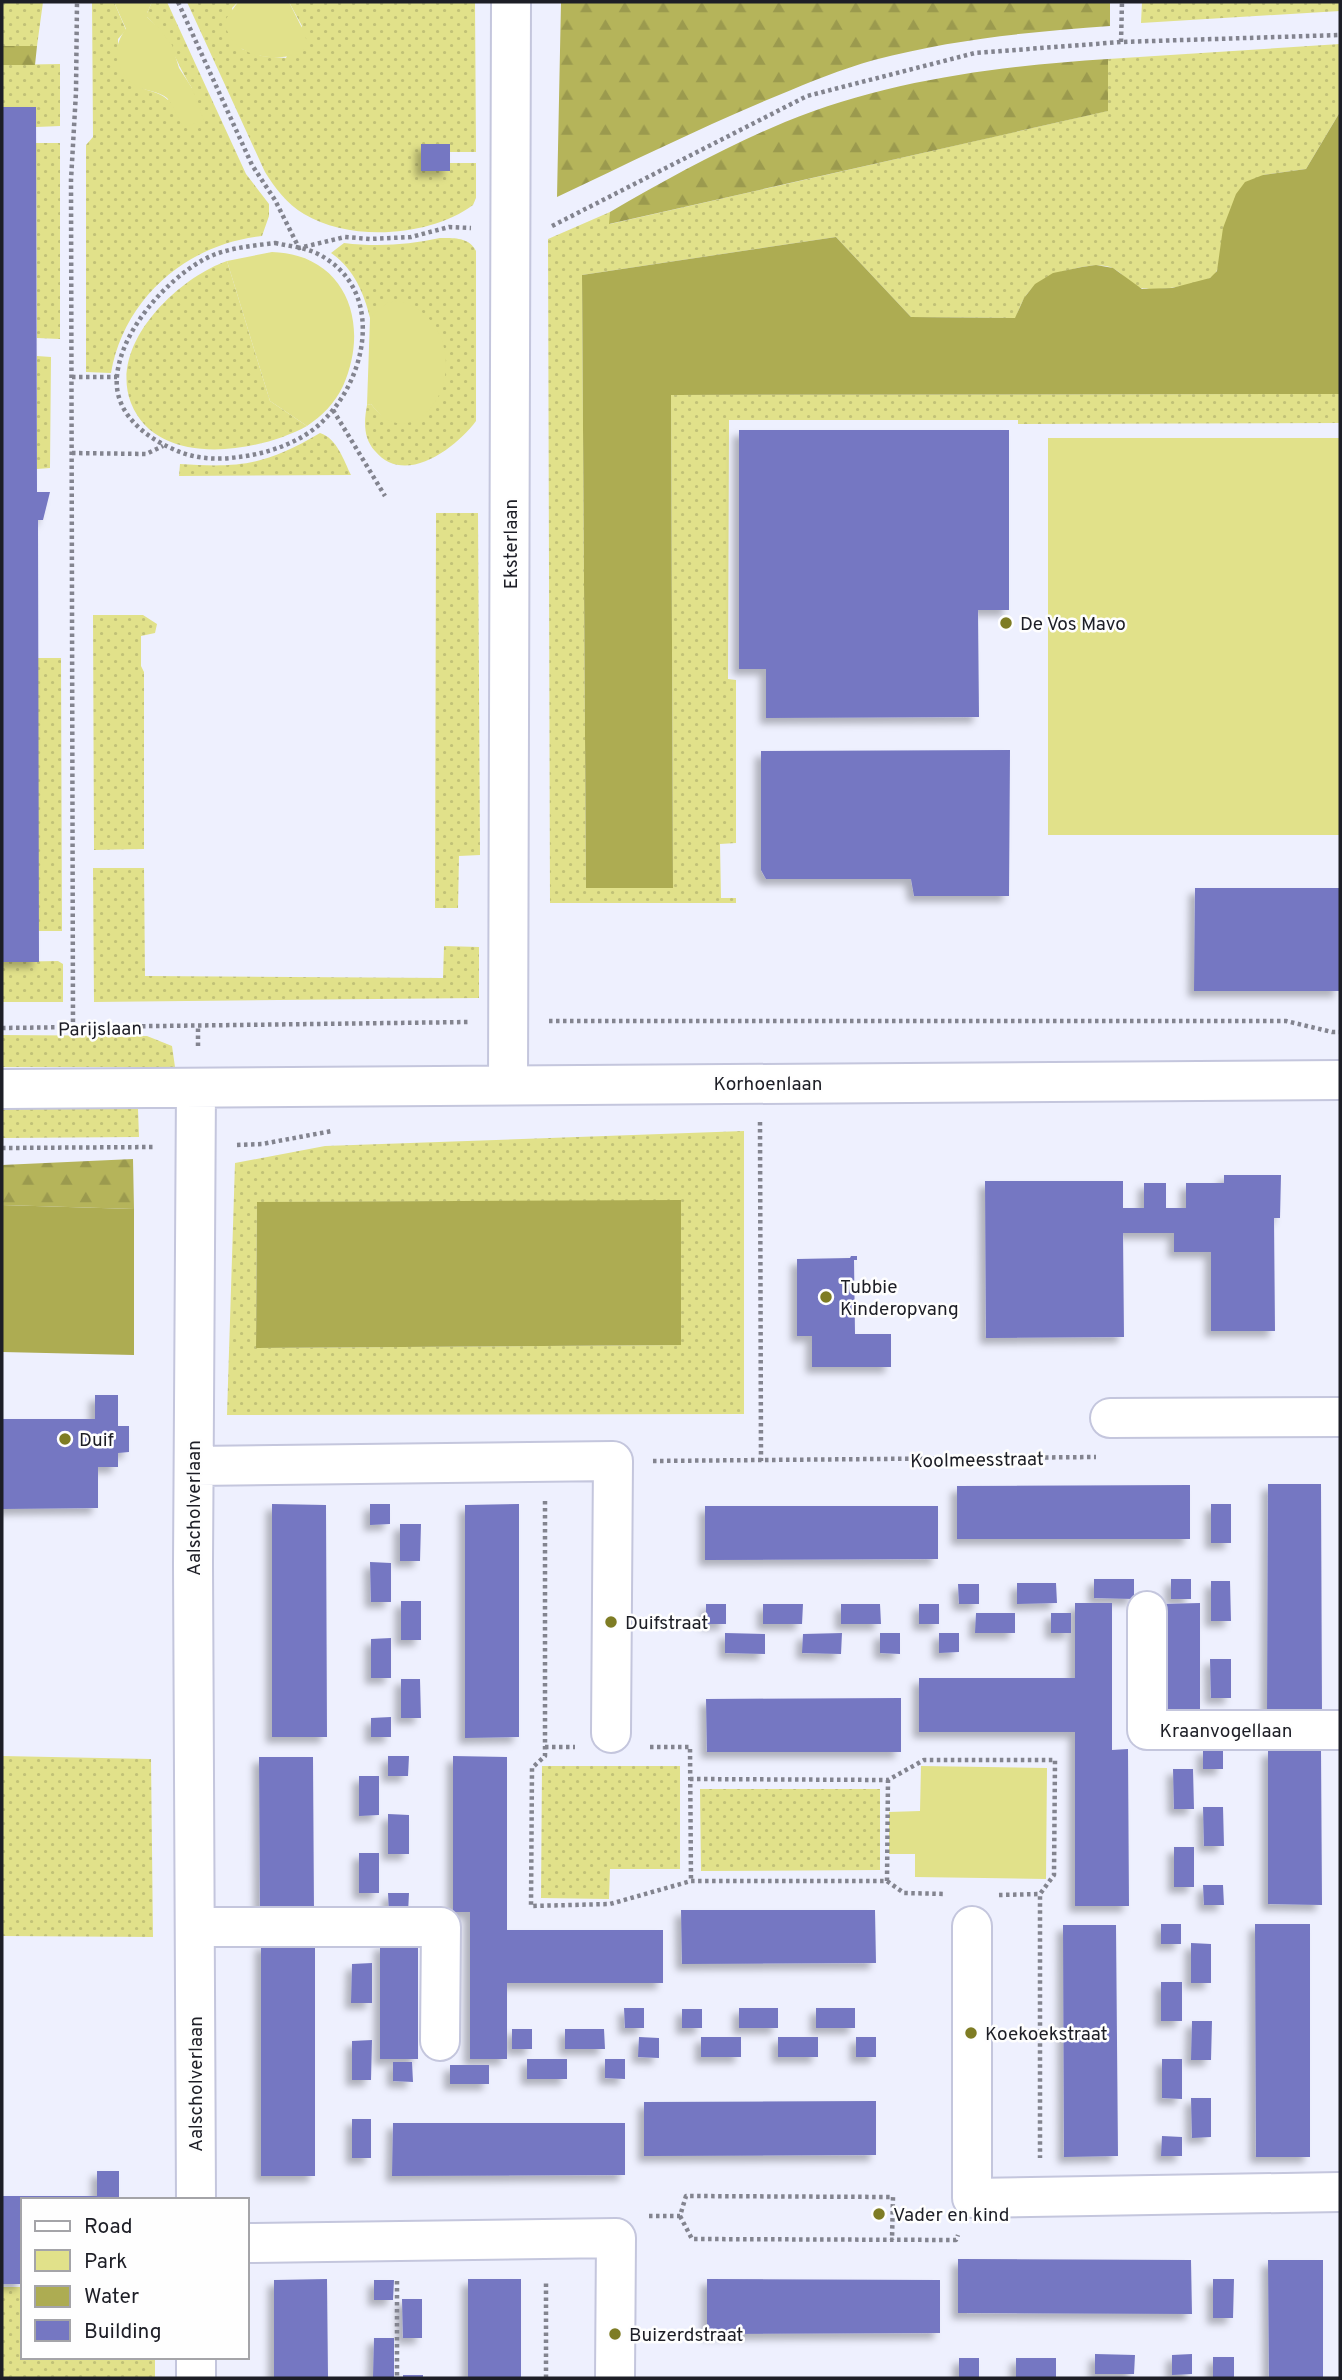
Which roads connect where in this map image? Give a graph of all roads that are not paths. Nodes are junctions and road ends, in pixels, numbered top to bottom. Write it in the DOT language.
graph roads {
  1 [pos="511,2"];
  2 [pos="1340,1080"];
  3 [pos="508,1085"];
  4 [pos="2,1089"];
  5 [pos="196,1089"];
  6 [pos="1340,1417"];
  7 [pos="1110,1419"];
  8 [pos="194,1466"];
  9 [pos="1147,1611"];
  10 [pos="1340,1730"];
  11 [pos="611,1742"];
  12 [pos="972,1905"];
  13 [pos="196,1927"];
  14 [pos="440,2041"];
  15 [pos="1340,2192"];
  16 [pos="195,2198"];
  17 [pos="248,2243"];
  18 [pos="196,2359"];
  19 [pos="196,2378"];
  20 [pos="615,2378"];
  1 -- 3 [label="street, Eksterlaan"];
  2 -- 3 [label="street, Korhoenlaan"];
  3 -- 5 [label="street, Korhoenlaan"];
  4 -- 5 [label="street"];
  5 -- 8 [label="street, Aalscholverlaan"];
  6 -- 7 [label="street"];
  8 -- 11 [label="street"];
  8 -- 13 [label="street, Aalscholverlaan"];
  9 -- 10 [label="street, Kraanvogellaan"];
  12 -- 15 [label="street"];
  13 -- 14 [label="street"];
  13 -- 16 [label="street, Aalscholverlaan"];
  17 -- 20 [label="street"];
  18 -- 19 [label="street"];
}
